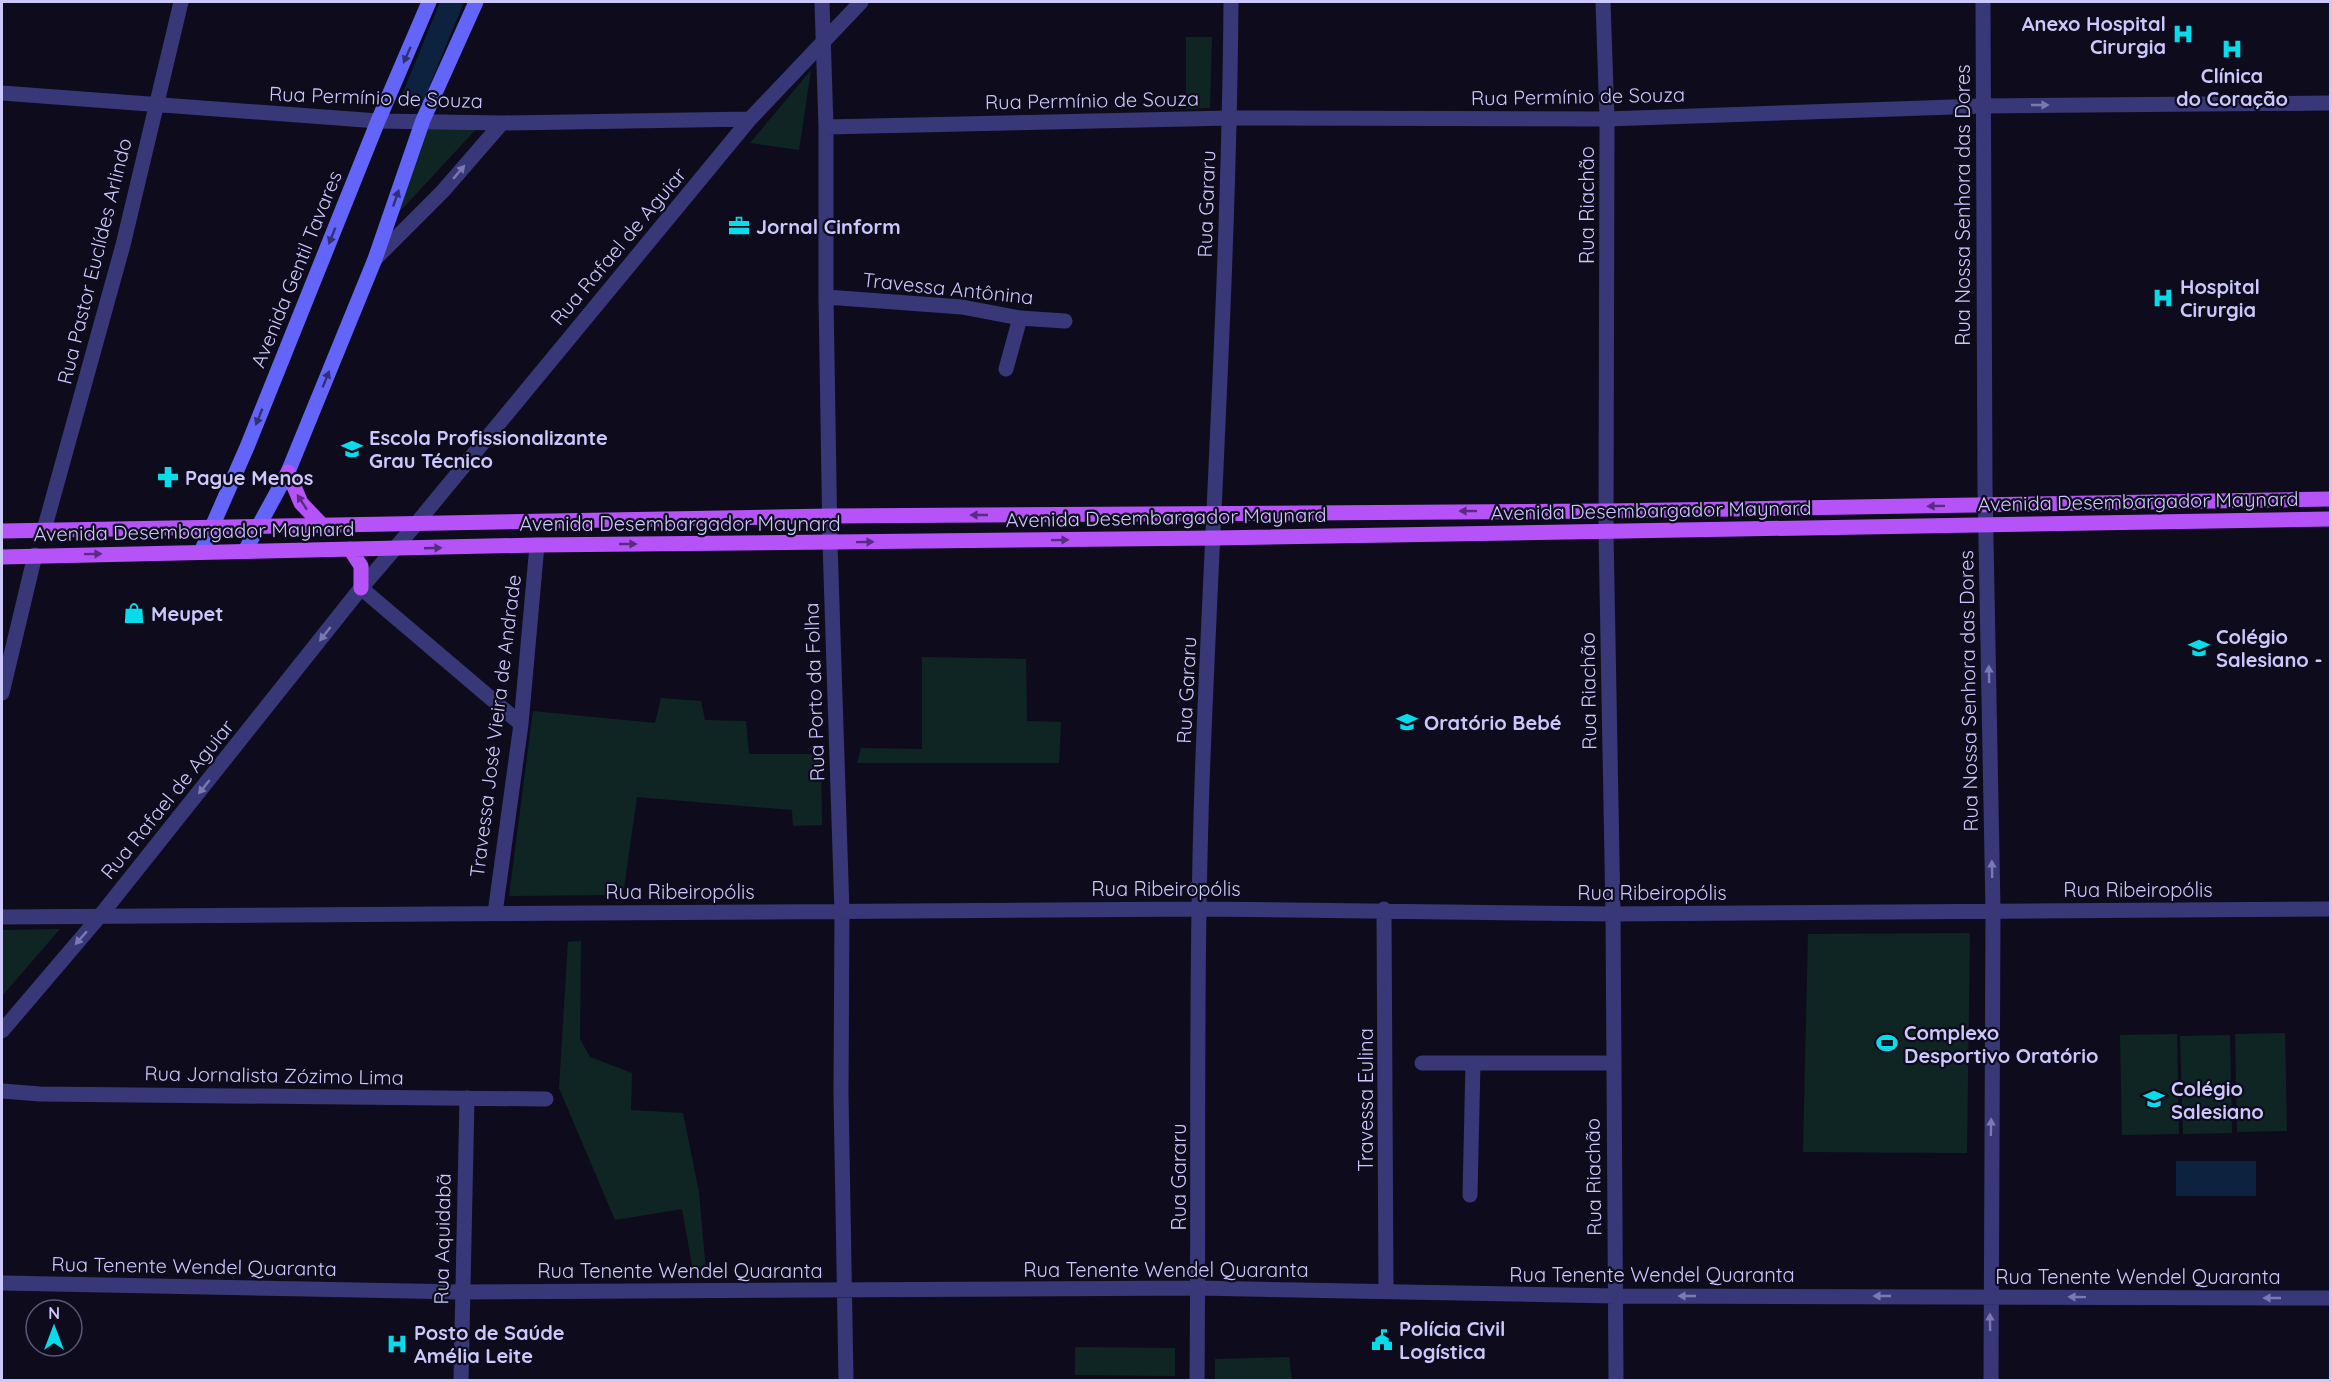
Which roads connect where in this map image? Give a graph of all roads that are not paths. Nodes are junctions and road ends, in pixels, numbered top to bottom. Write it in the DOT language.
graph roads {
  1 [pos="181,2"];
  2 [pos="429,2"];
  3 [pos="476,2"];
  4 [pos="822,2"];
  5 [pos="861,2"];
  6 [pos="1231,2"];
  7 [pos="1603,2"];
  8 [pos="1983,2"];
  9 [pos="824,41"];
  10 [pos="2,93"];
  11 [pos="2331,103"];
  12 [pos="154,106"];
  13 [pos="1982,106"];
  14 [pos="1230,118"];
  15 [pos="750,119"];
  16 [pos="1607,119"];
  17 [pos="381,120"];
  18 [pos="420,120"];
  19 [pos="502,123"];
  20 [pos="826,127"];
  21 [pos="375,259"];
  22 [pos="826,297"];
  23 [pos="1020,318"];
  24 [pos="1065,321"];
  25 [pos="1006,369"];
  26 [pos="288,472"];
  27 [pos="2331,499"];
  28 [pos="1985,505"];
  29 [pos="1608,511"];
  30 [pos="1215,513"];
  31 [pos="830,516"];
  32 [pos="2331,519"];
  33 [pos="416,524"];
  34 [pos="1986,524"];
  35 [pos="259,526"];
  36 [pos="323,526"];
  37 [pos="210,528"];
  38 [pos="44,530"];
  39 [pos="2,531"];
  40 [pos="1606,532"];
  41 [pos="1215,538"];
  42 [pos="830,543"];
  43 [pos="537,544"];
  44 [pos="246,549"];
  45 [pos="350,549"];
  46 [pos="393,549"];
  47 [pos="201,552"];
  48 [pos="35,555"];
  49 [pos="2,556"];
  50 [pos="361,588"];
  51 [pos="2,693"];
  52 [pos="521,724"];
  53 [pos="1200,909"];
  54 [pos="1384,909"];
  55 [pos="2331,909"];
  56 [pos="1993,910"];
  57 [pos="842,912"];
  58 [pos="495,913"];
  59 [pos="1613,914"];
  60 [pos="100,916"];
  61 [pos="2,917"];
  62 [pos="2,1031"];
  63 [pos="1422,1063"];
  64 [pos="1473,1063"];
  65 [pos="1612,1063"];
  66 [pos="2,1091"];
  67 [pos="466,1098"];
  68 [pos="546,1099"];
  69 [pos="1470,1195"];
  70 [pos="2,1283"];
  71 [pos="1198,1288"];
  72 [pos="846,1291"];
  73 [pos="461,1292"];
  74 [pos="1386,1292"];
  75 [pos="1616,1296"];
  76 [pos="1989,1296"];
  77 [pos="2331,1298"];
  78 [pos="461,1380"];
  79 [pos="846,1380"];
  80 [pos="1197,1380"];
  81 [pos="1616,1380"];
  82 [pos="1991,1380"];
  1 -- 12 [label="street, Rua Pastor Euclídes Arlindo"];
  2 -- 17 [label="main road, Avenida Gentil Tavares, one-way"];
  3 -- 18 [label="main road"];
  4 -- 9 [label="street, Rua Porto da Folha"];
  5 -- 9 [label="street, Rua Rafael de Aguiar"];
  6 -- 14 [label="street, Rua Gararu"];
  7 -- 16 [label="street, Rua Riachão"];
  8 -- 13 [label="street, Rua Nossa Senhora das Dores"];
  9 -- 15 [label="street, Rua Rafael de Aguiar"];
  9 -- 20 [label="street, Rua Porto da Folha"];
  10 -- 12 [label="street, Rua Permínio de Souza"];
  13 -- 11 [label="street, Rua Permínio de Souza, one-way"];
  12 -- 17 [label="street, Rua Permínio de Souza"];
  12 -- 38 [label="street, Rua Pastor Euclídes Arlindo"];
  13 -- 16 [label="street, Rua Permínio de Souza"];
  13 -- 28 [label="street, Rua Nossa Senhora das Dores"];
  14 -- 16 [label="street, Rua Permínio de Souza"];
  14 -- 20 [label="street, Rua Permínio de Souza"];
  14 -- 30 [label="street, Rua Gararu"];
  15 -- 19 [label="street, Rua Permínio de Souza"];
  15 -- 33 [label="street, Rua Rafael de Aguiar"];
  16 -- 29 [label="street, Rua Riachão"];
  17 -- 18 [label="street, Rua Permínio de Souza"];
  17 -- 37 [label="main road, Avenida Gentil Tavares, one-way"];
  18 -- 19 [label="street, Rua Permínio de Souza"];
  21 -- 18 [label="main road, one-way"];
  21 -- 19 [label="street, one-way"];
  20 -- 22 [label="street, Rua Porto da Folha"];
  26 -- 21 [label="main road, one-way"];
  22 -- 23 [label="street, Travessa Antônina"];
  22 -- 31 [label="street, Rua Porto da Folha"];
  23 -- 24 [label="street, Travessa Antônina"];
  23 -- 25 [label="street"];
  26 -- 35 [label="main road"];
  36 -- 26 [label="main road, one-way"];
  27 -- 28 [label="main road, Avenida Desembargador Maynard"];
  28 -- 29 [label="main road, Avenida Desembargador Maynard, one-way"];
  28 -- 34 [label="street, Rua Nossa Senhora das Dores"];
  29 -- 30 [label="main road, Avenida Desembargador Maynard, one-way"];
  29 -- 40 [label="street, Rua Riachão"];
  30 -- 31 [label="main road, Avenida Desembargador Maynard, one-way"];
  30 -- 41 [label="street, Rua Gararu"];
  31 -- 33 [label="main road, Avenida Desembargador Maynard"];
  31 -- 42 [label="street, Rua Porto da Folha"];
  32 -- 34 [label="main road, Avenida Desembargador Maynard"];
  33 -- 36 [label="main road, Avenida Desembargador Maynard"];
  33 -- 46 [label="street, Rua Rafael de Aguiar"];
  34 -- 40 [label="main road, Avenida Desembargador Maynard"];
  56 -- 34 [label="street, Rua Nossa Senhora das Dores, one-way"];
  35 -- 36 [label="main road, Avenida Desembargador Maynard"];
  35 -- 37 [label="main road, Avenida Desembargador Maynard"];
  35 -- 44 [label="main road"];
  37 -- 38 [label="main road, Avenida Desembargador Maynard"];
  37 -- 47 [label="main road, Avenida Gentil Tavares"];
  38 -- 39 [label="main road, Avenida Desembargador Maynard"];
  40 -- 41 [label="main road, Avenida Desembargador Maynard"];
  40 -- 59 [label="street, Rua Riachão"];
  42 -- 41 [label="main road, Avenida Desembargador Maynard, one-way"];
  41 -- 53 [label="street, Rua Gararu"];
  43 -- 42 [label="main road, Avenida Desembargador Maynard, one-way"];
  42 -- 57 [label="street, Rua Porto da Folha"];
  46 -- 43 [label="main road, Avenida Desembargador Maynard, one-way"];
  43 -- 52 [label="street, Travessa José Vieira de Andrade"];
  44 -- 45 [label="main road, Avenida Desembargador Maynard"];
  44 -- 47 [label="main road, Avenida Desembargador Maynard"];
  45 -- 46 [label="main road, Avenida Desembargador Maynard"];
  45 -- 50 [label="main road"];
  46 -- 50 [label="street, Rua Rafael de Aguiar"];
  48 -- 47 [label="main road, Avenida Desembargador Maynard, one-way"];
  48 -- 49 [label="main road, Avenida Desembargador Maynard"];
  48 -- 51 [label="street"];
  50 -- 52 [label="street"];
  50 -- 60 [label="street, Rua Rafael de Aguiar, one-way"];
  52 -- 58 [label="street, Travessa José Vieira de Andrade"];
  53 -- 54 [label="street, Rua Ribeiropólis"];
  53 -- 57 [label="street, Rua Ribeiropólis"];
  53 -- 71 [label="street, Rua Gararu"];
  54 -- 59 [label="street, Rua Ribeiropólis"];
  54 -- 74 [label="street, Travessa Eulina"];
  55 -- 56 [label="street, Rua Ribeiropólis"];
  56 -- 59 [label="street, Rua Ribeiropólis"];
  76 -- 56 [label="street, Rua Nossa Senhora das Dores, one-way"];
  57 -- 58 [label="street, Rua Ribeiropólis"];
  57 -- 72 [label="street, Rua Porto da Folha"];
  58 -- 60 [label="street, Rua Ribeiropólis"];
  59 -- 65 [label="street, Rua Riachão"];
  60 -- 61 [label="street, Rua Ribeiropólis"];
  60 -- 62 [label="street, Rua Rafael de Aguiar, one-way"];
  63 -- 64 [label="street"];
  64 -- 65 [label="street"];
  64 -- 69 [label="street"];
  65 -- 75 [label="street, Rua Riachão"];
  66 -- 67 [label="street, Rua Jornalista Zózimo Lima"];
  67 -- 68 [label="street, Rua Jornalista Zózimo Lima"];
  67 -- 73 [label="street, Rua Aquidabã"];
  70 -- 73 [label="street, Rua Tenente Wendel Quaranta"];
  71 -- 72 [label="street, Rua Tenente Wendel Quaranta"];
  71 -- 74 [label="street, Rua Tenente Wendel Quaranta"];
  71 -- 80 [label="street, Rua Gararu"];
  72 -- 73 [label="street, Rua Tenente Wendel Quaranta"];
  72 -- 79 [label="street, Rua Porto da Folha"];
  73 -- 78 [label="street, Rua Aquidabã"];
  74 -- 75 [label="street, Rua Tenente Wendel Quaranta"];
  76 -- 75 [label="street, Rua Tenente Wendel Quaranta, one-way"];
  75 -- 81 [label="street, Rua Riachão"];
  77 -- 76 [label="street, Rua Tenente Wendel Quaranta, one-way"];
  82 -- 76 [label="street, Rua Nossa Senhora das Dores, one-way"];
}
